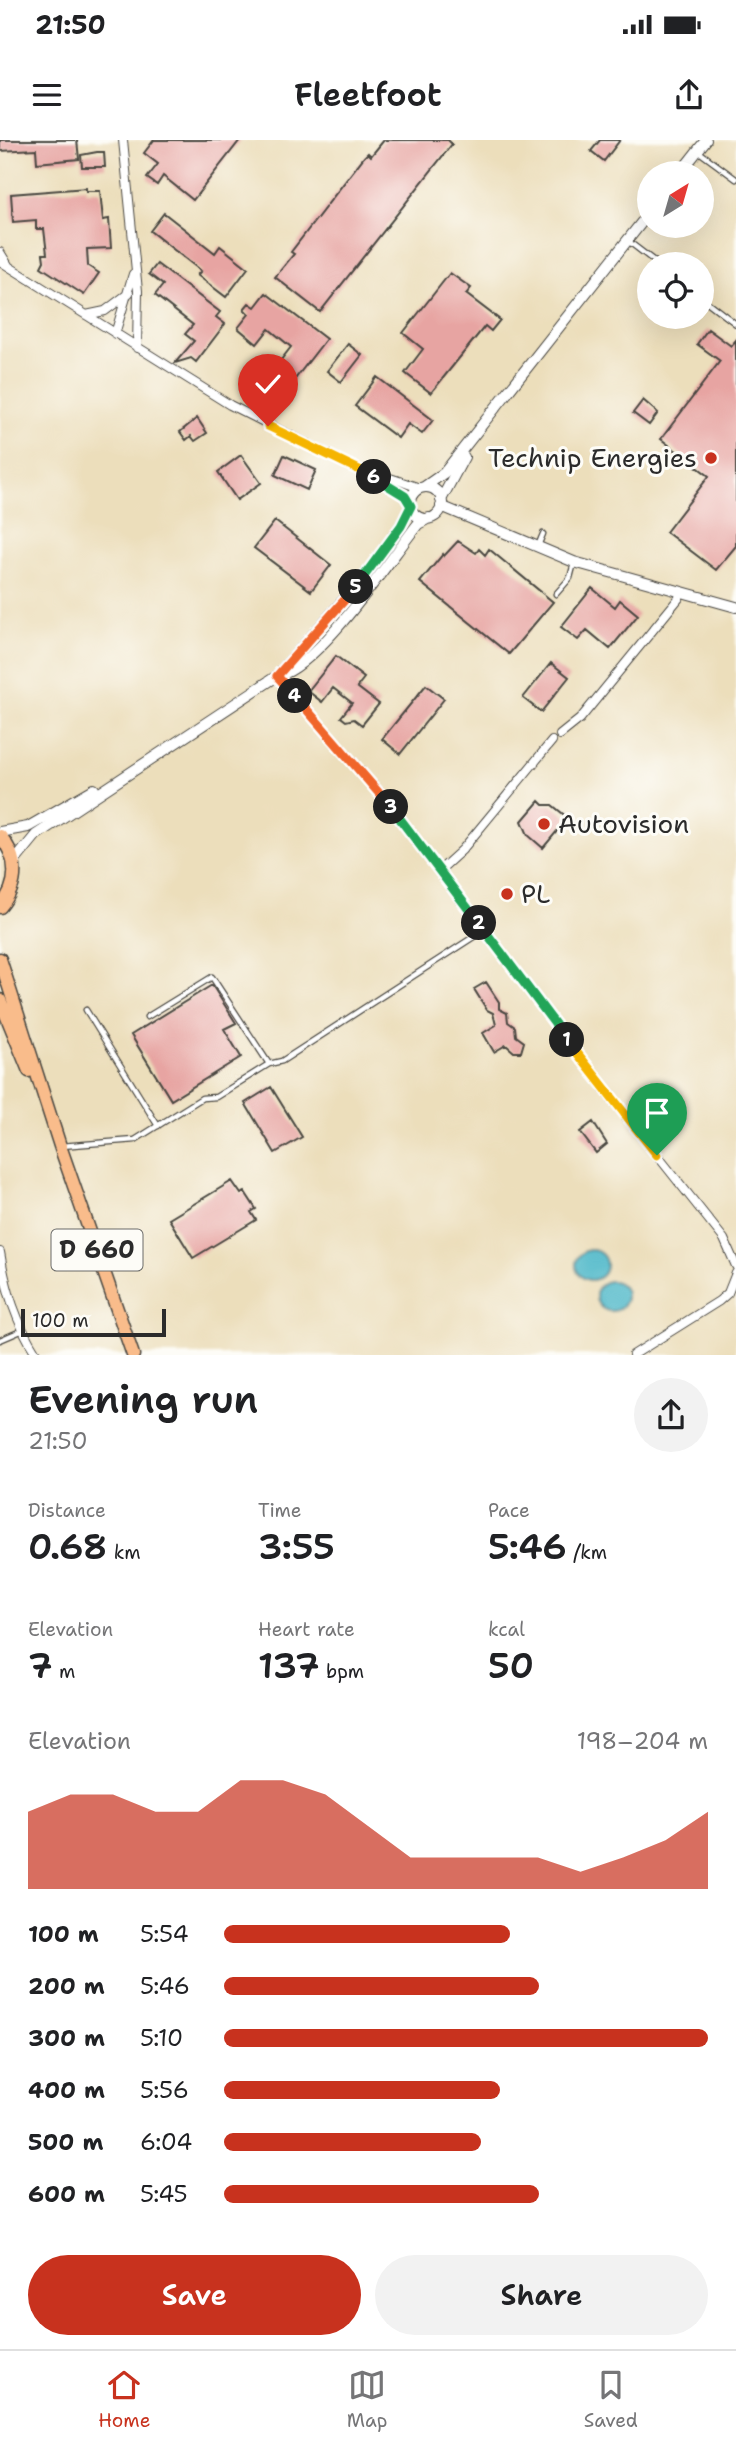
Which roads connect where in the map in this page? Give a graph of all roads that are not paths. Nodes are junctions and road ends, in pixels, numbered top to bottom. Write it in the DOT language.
graph roads {
  1 [pos="123,140"];
  2 [pos="706,140"];
  3 [pos="698,150"];
  4 [pos="689,161"];
  5 [pos="736,179"];
  6 [pos="637,228"];
  7 [pos="627,241"];
  8 [pos="0,252"];
  9 [pos="642,252"];
  10 [pos="0,261"];
  11 [pos="9,267"];
  12 [pos="135,268"];
  13 [pos="129,293"];
  14 [pos="714,307"];
  15 [pos="86,315"];
  16 [pos="736,324"];
  17 [pos="115,334"];
  18 [pos="137,348"];
  19 [pos="495,410"];
  20 [pos="310,446"];
  21 [pos="422,488"];
  22 [pos="441,503"];
  23 [pos="411,506"];
  24 [pos="429,518"];
  25 [pos="543,534"];
  26 [pos="538,547"];
  27 [pos="575,562"];
  28 [pos="680,592"];
  29 [pos="556,594"];
  30 [pos="736,607"];
  31 [pos="277,676"];
  32 [pos="162,750"];
  33 [pos="0,834"];
  34 [pos="15,862"];
  35 [pos="440,870"];
  36 [pos="0,907"];
  37 [pos="481,926"];
  38 [pos="0,959"];
  39 [pos="0,1000"];
  40 [pos="86,1010"];
  41 [pos="147,1017"];
  42 [pos="269,1064"];
  43 [pos="158,1126"];
  44 [pos="60,1146"];
  45 [pos="0,1252"];
  46 [pos="736,1266"];
  47 [pos="736,1273"];
  48 [pos="21,1331"];
  49 [pos="0,1340"];
  50 [pos="37,1355"];
  51 [pos="134,1355"];
  52 [pos="633,1355"];
  1 -- 12 [label="street"];
  2 -- 3 [label="street"];
  3 -- 4 [label="street"];
  3 -- 5 [label="lane"];
  6 -- 7 [label="street"];
  7 -- 9 [label="lane"];
  7 -- 19 [label="street"];
  8 -- 11 [label="street"];
  10 -- 11 [label="street"];
  11 -- 15 [label="street"];
  12 -- 13 [label="street"];
  12 -- 18 [label="street"];
  13 -- 15 [label="street"];
  13 -- 17 [label="street"];
  14 -- 16 [label="lane"];
  15 -- 17 [label="street"];
  17 -- 18 [label="street"];
  18 -- 20 [label="street"];
  19 -- 21 [label="street"];
  19 -- 22 [label="street"];
  20 -- 21 [label="street"];
  20 -- 23 [label="street"];
  21 -- 22 [label="street"];
  21 -- 23 [label="street"];
  22 -- 24 [label="street"];
  22 -- 26 [label="street"];
  23 -- 24 [label="street"];
  23 -- 31 [label="street"];
  24 -- 31 [label="street"];
  25 -- 26 [label="lane"];
  26 -- 27 [label="street"];
  27 -- 28 [label="street"];
  27 -- 29 [label="lane"];
  28 -- 30 [label="street"];
  28 -- 35 [label="street"];
  31 -- 32 [label="street"];
  31 -- 35 [label="street"];
  32 -- 33 [label="street"];
  32 -- 34 [label="street"];
  33 -- 34 [label="main road"];
  34 -- 36 [label="main road"];
  35 -- 37 [label="street"];
  37 -- 42 [label="lane"];
  37 -- 46 [label="street"];
  38 -- 44 [label="main road, D 660"];
  39 -- 44 [label="main road, D 660"];
  40 -- 43 [label="lane"];
  41 -- 42 [label="lane"];
  42 -- 43 [label="lane"];
  43 -- 44 [label="lane"];
  44 -- 51 [label="main road, D 660"];
  45 -- 48 [label="street"];
  47 -- 52 [label="street"];
  48 -- 49 [label="lane"];
  48 -- 50 [label="street"];
}
